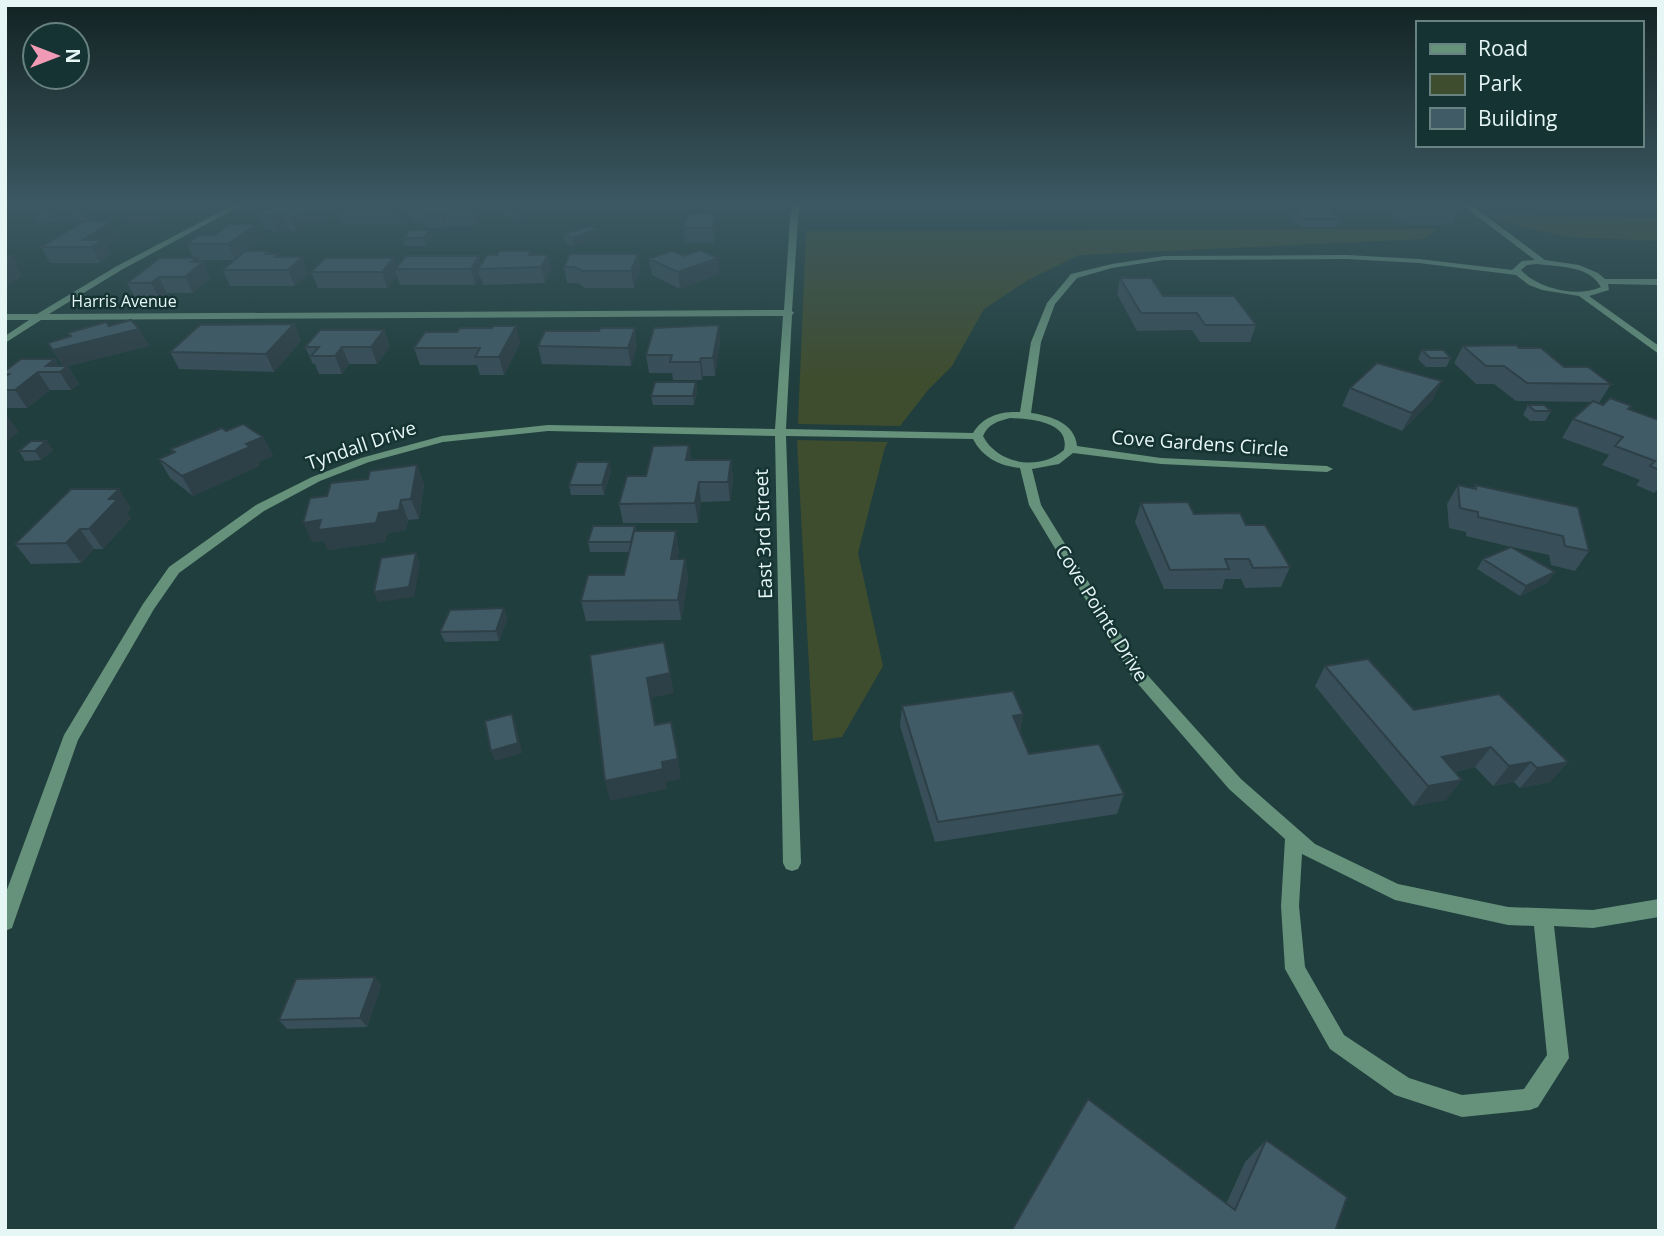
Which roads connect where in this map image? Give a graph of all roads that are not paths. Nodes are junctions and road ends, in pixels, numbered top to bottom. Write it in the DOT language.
graph roads {
  1 [pos="132,262"];
  2 [pos="792,262"];
  3 [pos="1140,262"];
  4 [pos="1425,262"];
  5 [pos="1544,263"];
  6 [pos="1517,273"];
  7 [pos="1602,281"];
  8 [pos="1659,282"];
  9 [pos="1581,294"];
  10 [pos="790,313"];
  11 [pos="5,317"];
  12 [pos="38,317"];
  13 [pos="5,340"];
  14 [pos="1659,351"];
  15 [pos="1025,415"];
  16 [pos="780,431"];
  17 [pos="977,436"];
  18 [pos="1070,449"];
  19 [pos="1025,465"];
  20 [pos="1327,470"];
  21 [pos="1294,836"];
  22 [pos="792,863"];
  23 [pos="1659,908"];
  24 [pos="1543,917"];
  25 [pos="5,922"];
  1 -- 12 [label="street"];
  2 -- 10 [label="street, East 3rd Street"];
  3 -- 15 [label="street"];
  4 -- 6 [label="street"];
  5 -- 6 [label="street"];
  5 -- 7 [label="street"];
  6 -- 9 [label="street"];
  7 -- 8 [label="street"];
  7 -- 9 [label="street"];
  9 -- 14 [label="street"];
  10 -- 12 [label="street, Harris Avenue"];
  10 -- 16 [label="street, East 3rd Street"];
  11 -- 12 [label="street, Harris Avenue"];
  12 -- 13 [label="street"];
  15 -- 17 [label="street"];
  15 -- 18 [label="street"];
  16 -- 17 [label="street, Tyndall Drive"];
  16 -- 22 [label="street, East 3rd Street"];
  16 -- 25 [label="street, Tyndall Drive"];
  17 -- 19 [label="street"];
  18 -- 19 [label="street"];
  18 -- 20 [label="street, Cove Gardens Circle"];
  19 -- 21 [label="street, Cove Pointe Drive"];
  21 -- 24 [label="street, Cove Pointe Drive"];
  21 -- 24 [label="street"];
  23 -- 24 [label="street, Cove Pointe Drive"];
}
